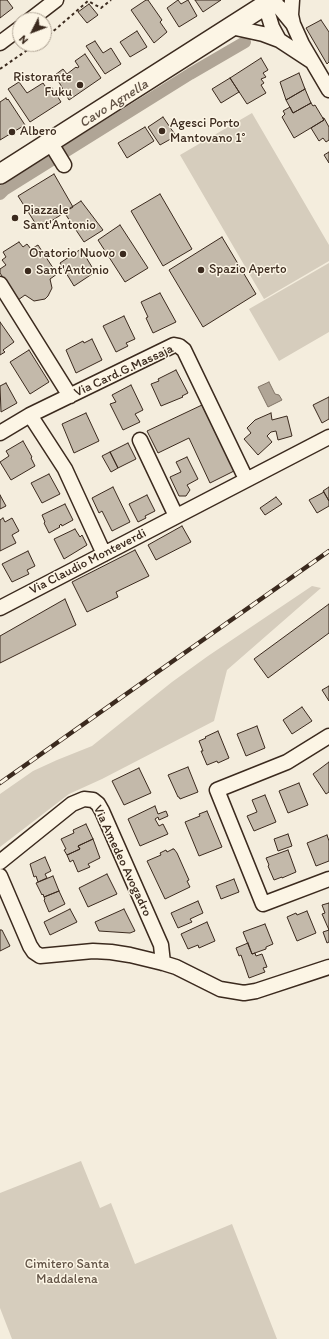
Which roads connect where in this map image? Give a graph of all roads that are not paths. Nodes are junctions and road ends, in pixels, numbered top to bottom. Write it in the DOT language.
graph roads {
  1 [pos="292,0"];
  2 [pos="272,1"];
  3 [pos="47,3"];
  4 [pos="38,12"];
  5 [pos="293,24"];
  6 [pos="231,27"];
  7 [pos="12,34"];
  8 [pos="279,40"];
  9 [pos="0,43"];
  10 [pos="312,62"];
  11 [pos="329,90"];
  12 [pos="50,142"];
  13 [pos="64,165"];
  14 [pos="0,174"];
  15 [pos="0,284"];
  16 [pos="70,396"];
  17 [pos="30,415"];
  18 [pos="0,433"];
  19 [pos="329,436"];
  20 [pos="140,440"];
  21 [pos="246,480"];
  22 [pos="176,516"];
  23 [pos="104,554"];
  24 [pos="1,606"];
  25 [pos="329,736"];
  26 [pos="0,862"];
  27 [pos="0,876"];
  28 [pos="329,879"];
  29 [pos="163,963"];
  30 [pos="329,966"];
  1 -- 5 [label="street"];
  2 -- 5 [label="street"];
  2 -- 6 [label="street"];
  2 -- 8 [label="street"];
  3 -- 4 [label="street"];
  5 -- 10 [label="street"];
  6 -- 8 [label="street"];
  6 -- 12 [label="street"];
  7 -- 9 [label="street"];
  8 -- 10 [label="street"];
  10 -- 11 [label="street"];
  12 -- 13 [label="street"];
  12 -- 14 [label="street"];
  15 -- 16 [label="street"];
  16 -- 17 [label="street, Via Card.G.Massaja"];
  16 -- 21 [label="street, Via Card.G.Massaja"];
  17 -- 18 [label="street, Via Card.G.Massaja"];
  17 -- 23 [label="street"];
  19 -- 21 [label="street, Via Claudio Monteverdi"];
  20 -- 22 [label="street"];
  21 -- 22 [label="street, Via Claudio Monteverdi"];
  22 -- 23 [label="street, Via Claudio Monteverdi"];
  23 -- 24 [label="street, Via Claudio Monteverdi"];
  25 -- 28 [label="street"];
  26 -- 29 [label="street, Via Amedeo Avogadro"];
  27 -- 29 [label="street"];
  29 -- 30 [label="street"];
}
